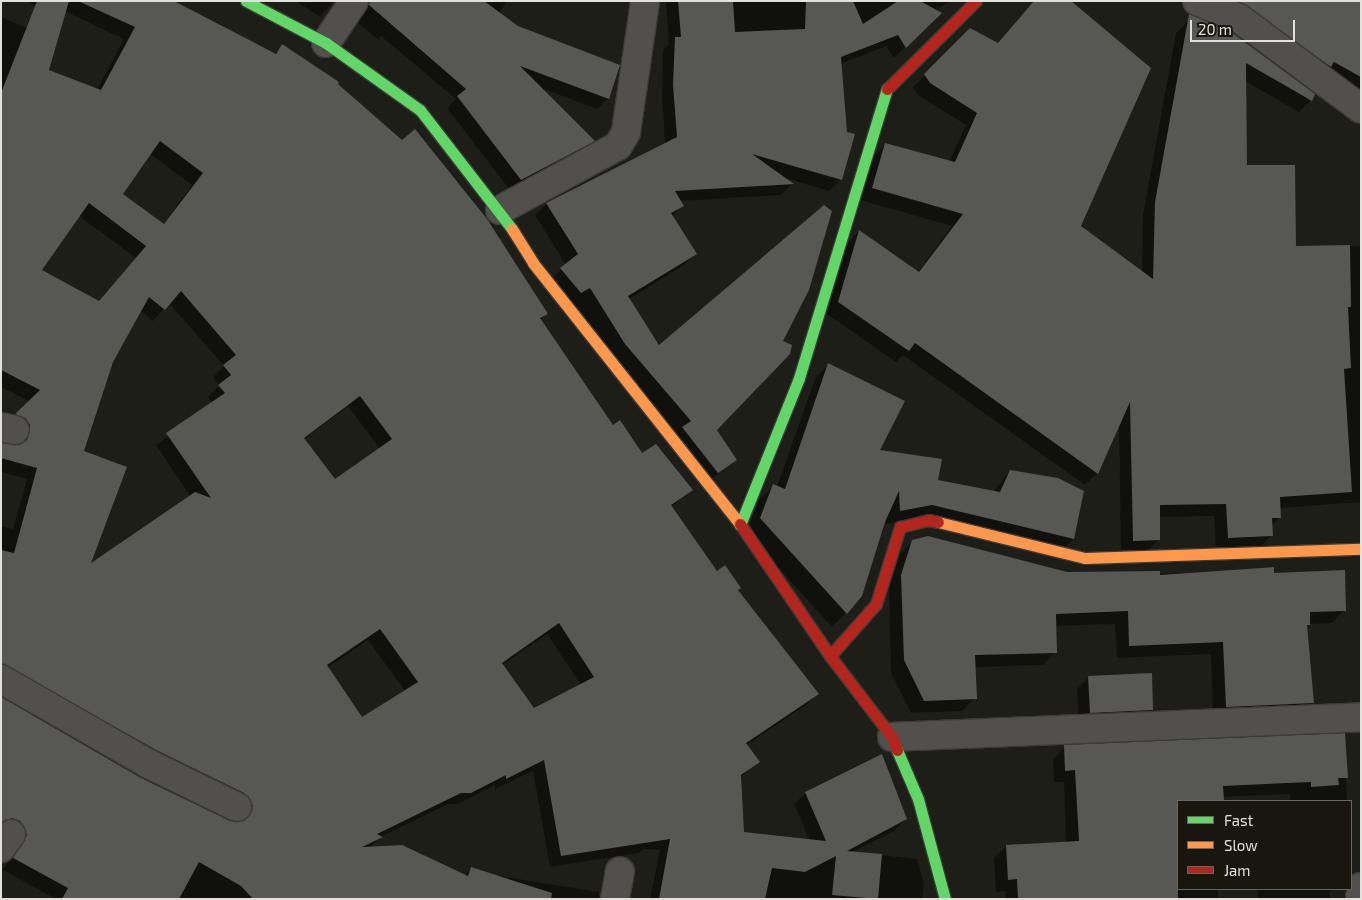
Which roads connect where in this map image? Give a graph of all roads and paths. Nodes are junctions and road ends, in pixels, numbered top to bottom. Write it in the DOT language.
graph roads {
  1 [pos="246,1"];
  2 [pos="354,1"];
  3 [pos="646,1"];
  4 [pos="976,1"];
  5 [pos="1197,1"];
  6 [pos="326,43"];
  7 [pos="1361,109"];
  8 [pos="500,210"];
  9 [pos="740,525"];
  10 [pos="1361,549"];
  11 [pos="830,656"];
  12 [pos="1,679"];
  13 [pos="1361,717"];
  14 [pos="892,737"];
  15 [pos="237,807"];
  16 [pos="620,871"];
  17 [pos="1361,887"];
  18 [pos="615,899"];
  19 [pos="945,899"];
  20 [pos="1360,899"];
  1 -- 6 [label="street"];
  2 -- 6 [label="street"];
  3 -- 8 [label="street"];
  4 -- 9 [label="street"];
  5 -- 7 [label="street"];
  6 -- 8 [label="street"];
  8 -- 9 [label="street"];
  9 -- 11 [label="street"];
  10 -- 11 [label="street"];
  11 -- 14 [label="street"];
  12 -- 15 [label="street"];
  13 -- 14 [label="street"];
  14 -- 19 [label="street"];
  16 -- 18 [label="street"];
  17 -- 20 [label="street"];
}
